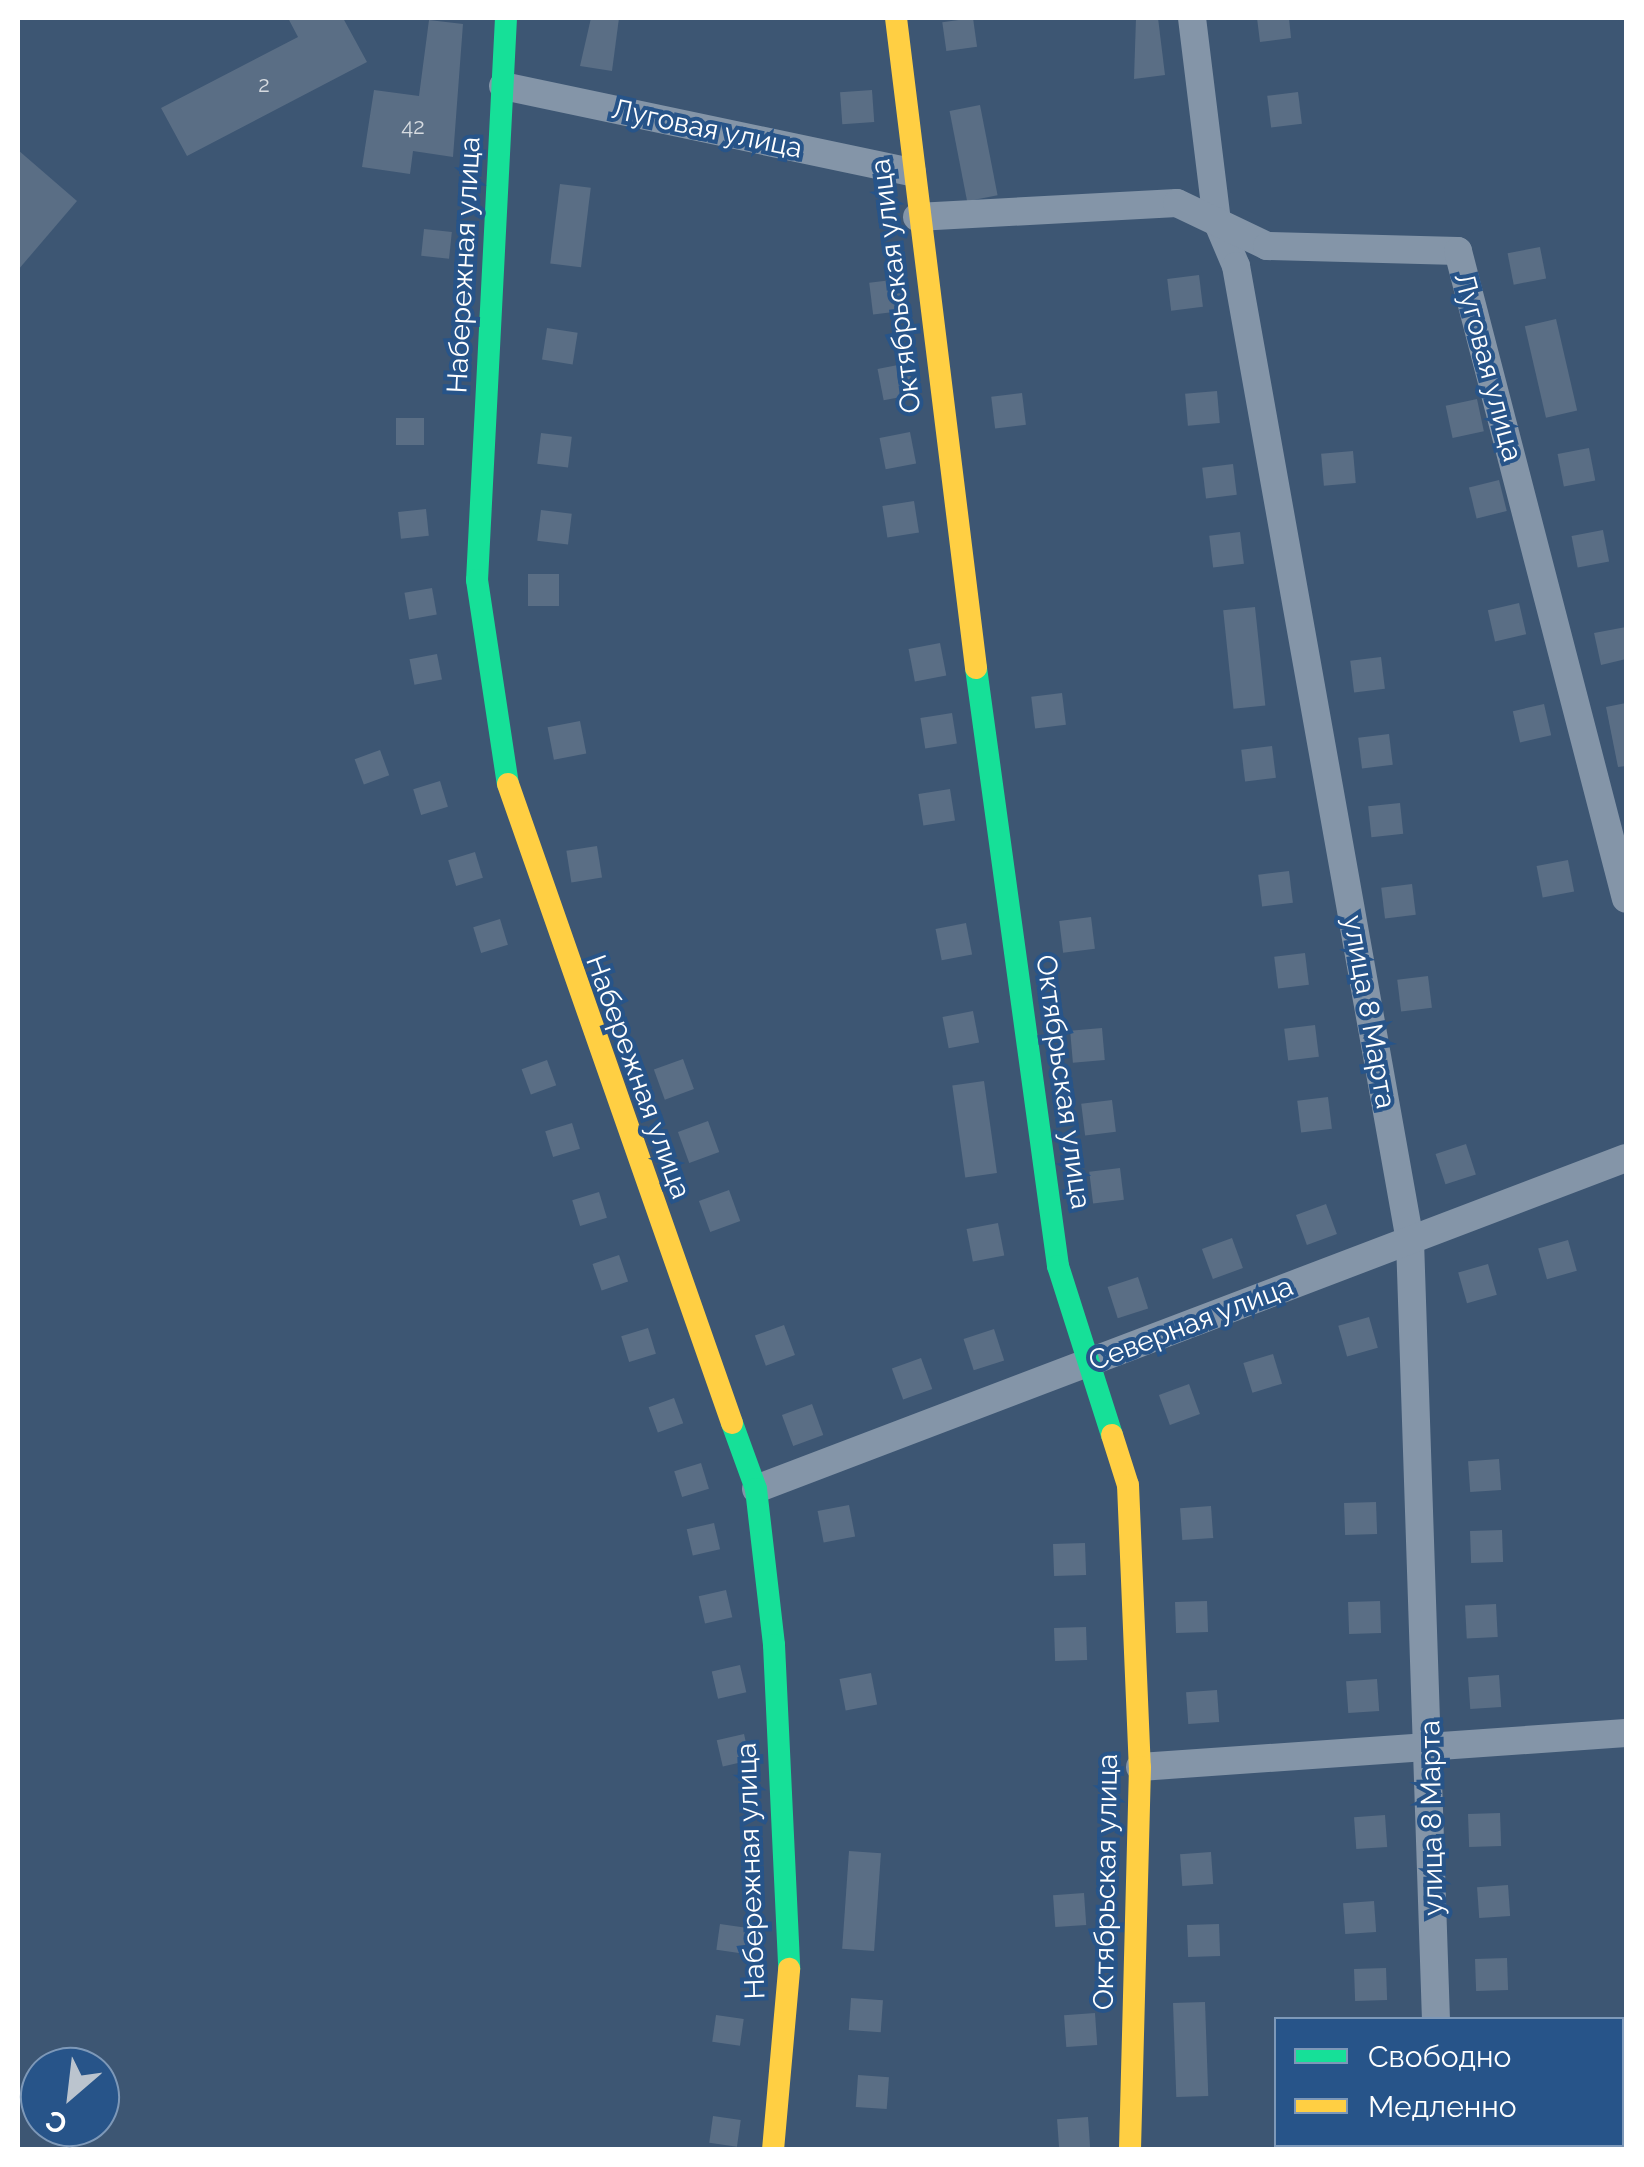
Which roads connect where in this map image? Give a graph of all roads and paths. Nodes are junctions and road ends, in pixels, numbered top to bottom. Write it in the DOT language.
graph roads {
  1 [pos="506,18"];
  2 [pos="896,18"];
  3 [pos="1192,18"];
  4 [pos="503,86"];
  5 [pos="912,172"];
  6 [pos="917,218"];
  7 [pos="1217,221"];
  8 [pos="1626,899"];
  9 [pos="1626,1158"];
  10 [pos="1410,1241"];
  11 [pos="1085,1364"];
  12 [pos="756,1489"];
  13 [pos="1626,1733"];
  14 [pos="1432,1744"];
  15 [pos="1140,1767"];
  16 [pos="1436,2017"];
  17 [pos="773,2150"];
  18 [pos="1130,2150"];
  1 -- 4 [label="street, Набережная улица"];
  2 -- 5 [label="street, Октябрьская улица"];
  3 -- 7 [label="street, улица 8 Марта"];
  4 -- 5 [label="street, Луговая улица"];
  4 -- 12 [label="street, Набережная улица"];
  5 -- 6 [label="street, Октябрьская улица"];
  6 -- 7 [label="street, Луговая улица"];
  6 -- 11 [label="street, Октябрьская улица"];
  7 -- 8 [label="street, Луговая улица"];
  7 -- 10 [label="street, улица 8 Марта"];
  9 -- 10 [label="street, Северная улица"];
  10 -- 11 [label="street, Северная улица"];
  10 -- 14 [label="street, улица 8 Марта"];
  11 -- 12 [label="street, Северная улица"];
  11 -- 15 [label="street, Октябрьская улица"];
  12 -- 17 [label="street, Набережная улица"];
  13 -- 14 [label="street"];
  14 -- 15 [label="street"];
  14 -- 16 [label="street, улица 8 Марта"];
  15 -- 18 [label="street, Октябрьская улица"];
}
